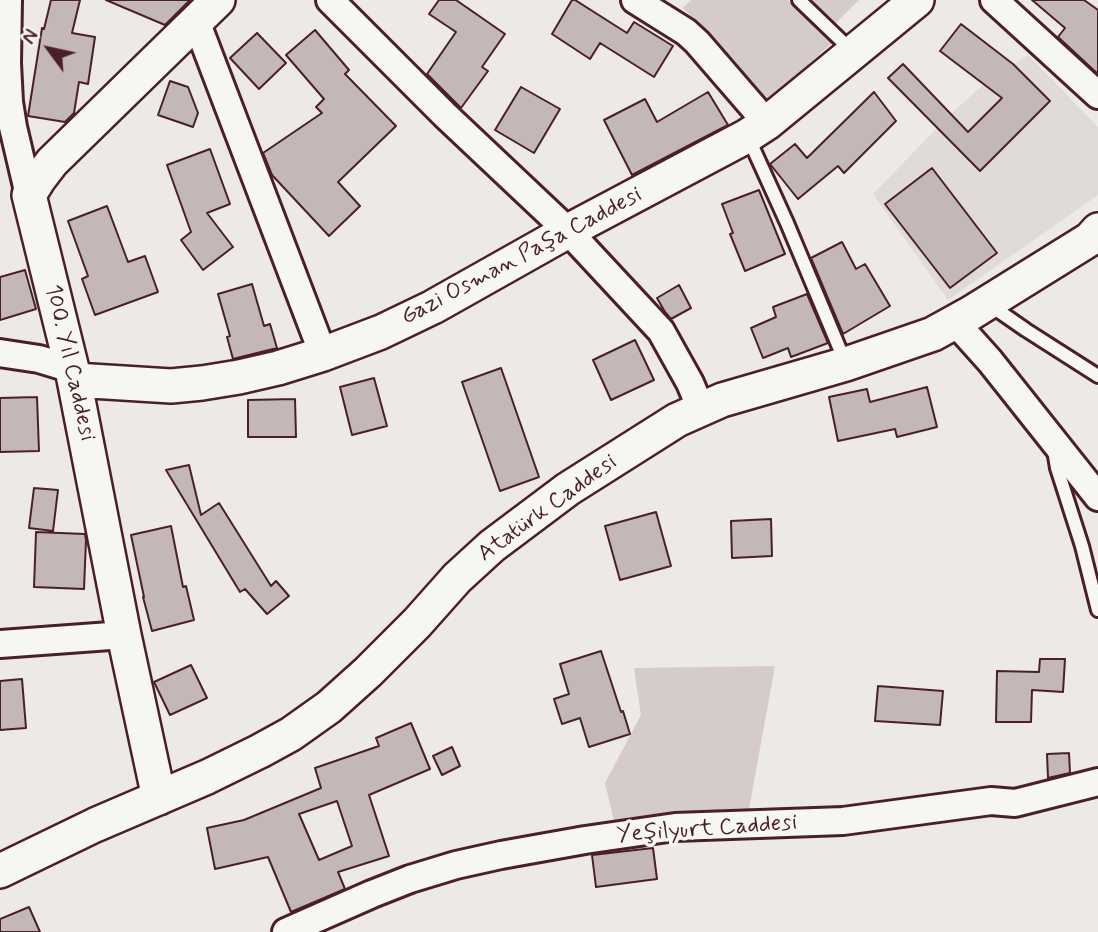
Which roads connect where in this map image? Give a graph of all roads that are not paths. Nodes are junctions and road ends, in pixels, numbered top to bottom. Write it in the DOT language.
graph roads {
  1 [pos="8,0"];
  2 [pos="330,0"];
  3 [pos="635,0"];
  4 [pos="799,0"];
  5 [pos="917,0"];
  6 [pos="994,0"];
  7 [pos="668,8"];
  8 [pos="207,11"];
  9 [pos="853,52"];
  10 [pos="1098,95"];
  11 [pos="757,130"];
  12 [pos="29,195"];
  13 [pos="1098,230"];
  14 [pos="568,231"];
  15 [pos="987,302"];
  16 [pos="955,322"];
  17 [pos="0,353"];
  18 [pos="323,354"];
  19 [pos="846,363"];
  20 [pos="74,374"];
  21 [pos="1098,376"];
  22 [pos="701,409"];
  23 [pos="1052,439"];
  24 [pos="1098,497"];
  25 [pos="1098,610"];
  26 [pos="124,635"];
  27 [pos="0,645"];
  28 [pos="1098,782"];
  29 [pos="159,798"];
  30 [pos="0,871"];
  31 [pos="286,932"];
  1 -- 12 [label="street"];
  2 -- 14 [label="street"];
  3 -- 7 [label="street"];
  4 -- 9 [label="lane"];
  5 -- 9 [label="street, Gazi Osman Paşa Caddesi"];
  6 -- 10 [label="street"];
  7 -- 11 [label="street"];
  8 -- 12 [label="street"];
  8 -- 18 [label="street"];
  9 -- 11 [label="street, Gazi Osman Paşa Caddesi"];
  11 -- 14 [label="street, Gazi Osman Paşa Caddesi"];
  11 -- 19 [label="lane"];
  12 -- 20 [label="street, 100. Yıl Caddesi"];
  13 -- 15 [label="street, Atatürk Caddesi"];
  14 -- 18 [label="street, Gazi Osman Paşa Caddesi"];
  14 -- 22 [label="street"];
  15 -- 16 [label="street, Atatürk Caddesi"];
  15 -- 21 [label="lane"];
  16 -- 19 [label="street, Atatürk Caddesi"];
  16 -- 23 [label="street"];
  17 -- 20 [label="street"];
  18 -- 20 [label="street, Gazi Osman Paşa Caddesi"];
  19 -- 22 [label="street, Atatürk Caddesi"];
  20 -- 26 [label="street, 100. Yıl Caddesi"];
  22 -- 29 [label="street, Atatürk Caddesi"];
  23 -- 24 [label="street"];
  23 -- 25 [label="lane"];
  26 -- 27 [label="street"];
  26 -- 29 [label="street, 100. Yıl Caddesi"];
  28 -- 31 [label="street, Yeşilyurt Caddesi"];
  29 -- 30 [label="street, Atatürk Caddesi"];
}
